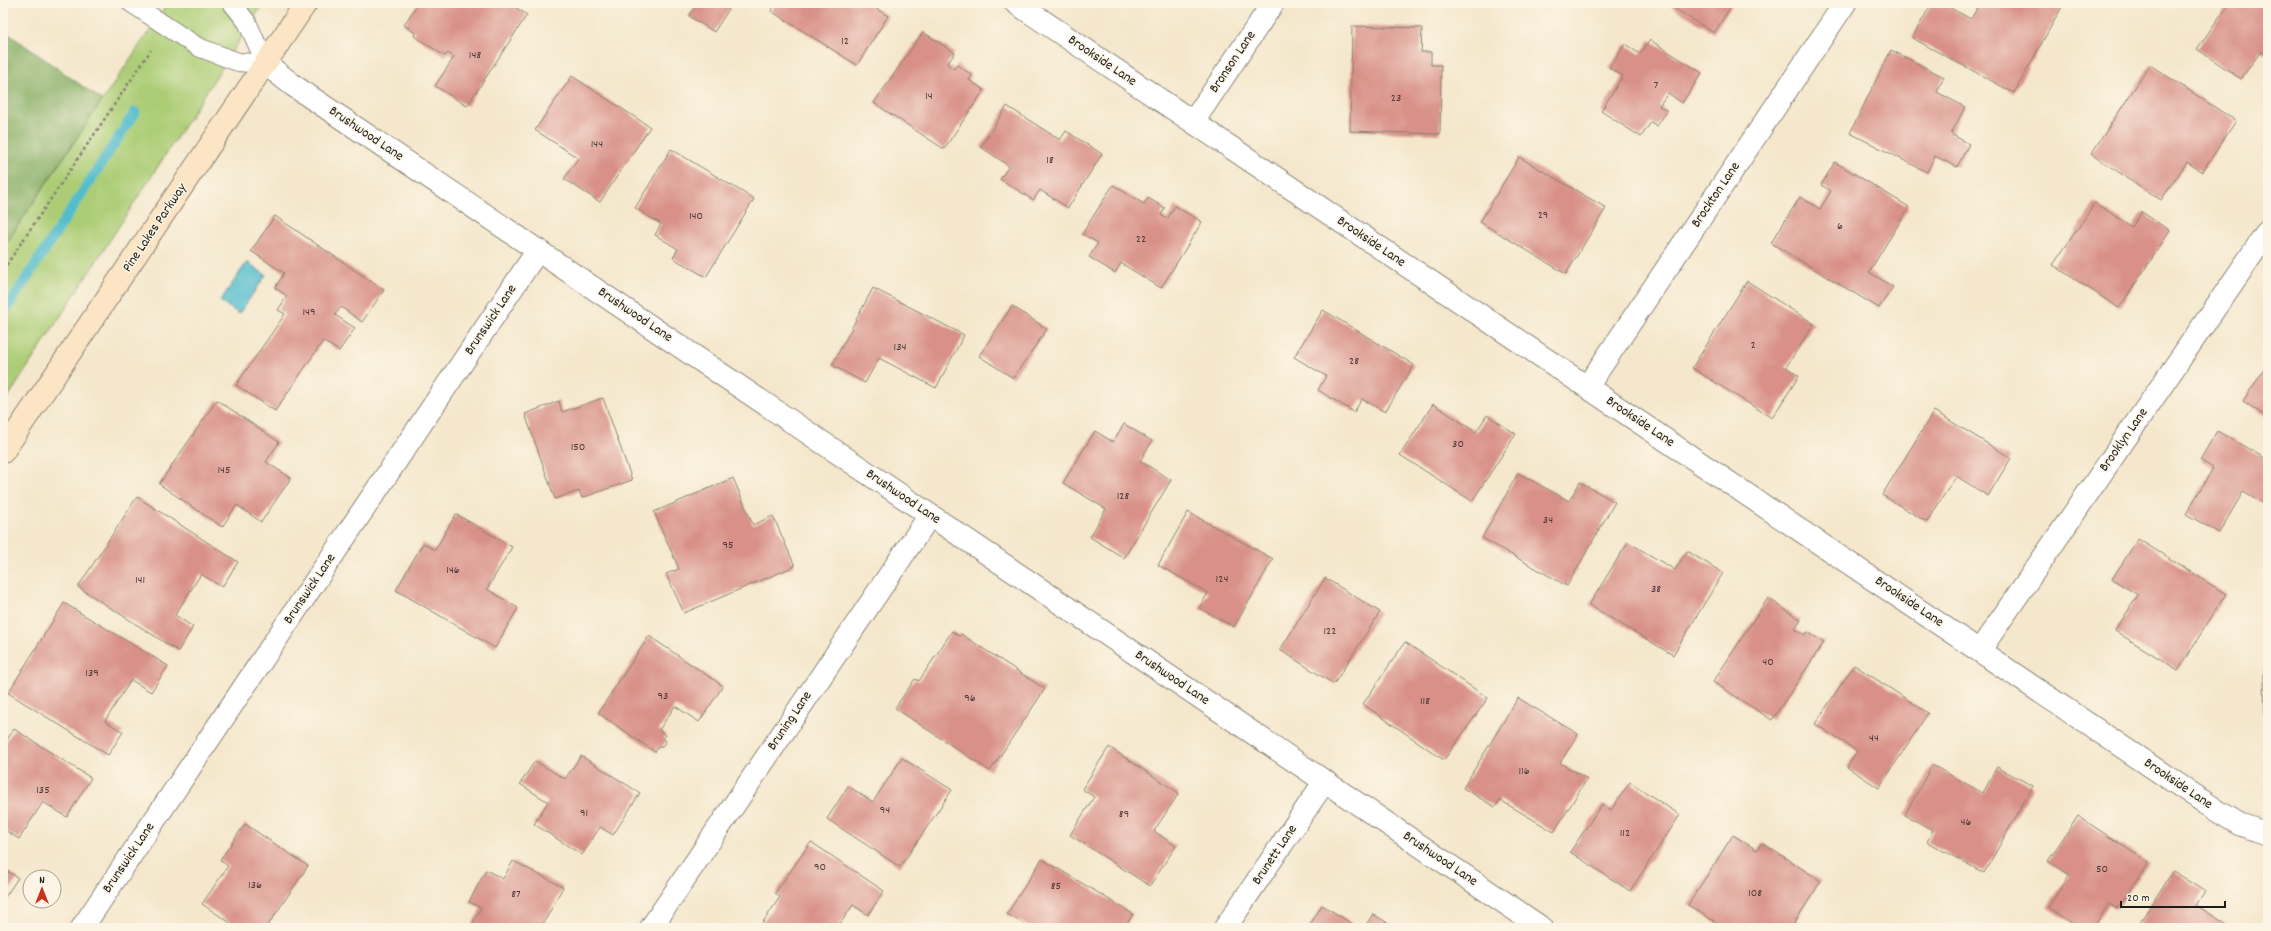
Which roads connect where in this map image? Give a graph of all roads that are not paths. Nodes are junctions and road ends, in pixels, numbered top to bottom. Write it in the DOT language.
graph roads {
  1 [pos="131,3"];
  2 [pos="232,3"];
  3 [pos="306,3"];
  4 [pos="1016,3"];
  5 [pos="1273,3"];
  6 [pos="1845,3"];
  7 [pos="266,64"];
  8 [pos="1193,122"];
  9 [pos="2268,231"];
  10 [pos="538,250"];
  11 [pos="1586,386"];
  12 [pos="3,452"];
  13 [pos="930,515"];
  14 [pos="1980,650"];
  15 [pos="1325,781"];
  16 [pos="2268,834"];
  17 [pos="82,928"];
  18 [pos="651,928"];
  19 [pos="1226,928"];
  20 [pos="1542,928"];
  1 -- 7 [label="lane"];
  2 -- 7 [label="lane"];
  3 -- 7 [label="street, Pine Lakes Parkway"];
  4 -- 8 [label="street, Brookside Lane"];
  5 -- 8 [label="street, Bronson Lane"];
  6 -- 11 [label="street, Brockton Lane"];
  7 -- 10 [label="street, Brushwood Lane"];
  7 -- 12 [label="street, Pine Lakes Parkway"];
  8 -- 11 [label="street, Brookside Lane"];
  9 -- 14 [label="street, Brooklyn Lane"];
  10 -- 13 [label="street, Brushwood Lane"];
  10 -- 17 [label="street, Brunswick Lane"];
  11 -- 14 [label="street, Brookside Lane"];
  13 -- 15 [label="street, Brushwood Lane"];
  13 -- 18 [label="street, Bruning Lane"];
  14 -- 16 [label="street, Brookside Lane"];
  15 -- 19 [label="street, Brunett Lane"];
  15 -- 20 [label="street, Brushwood Lane"];
}
